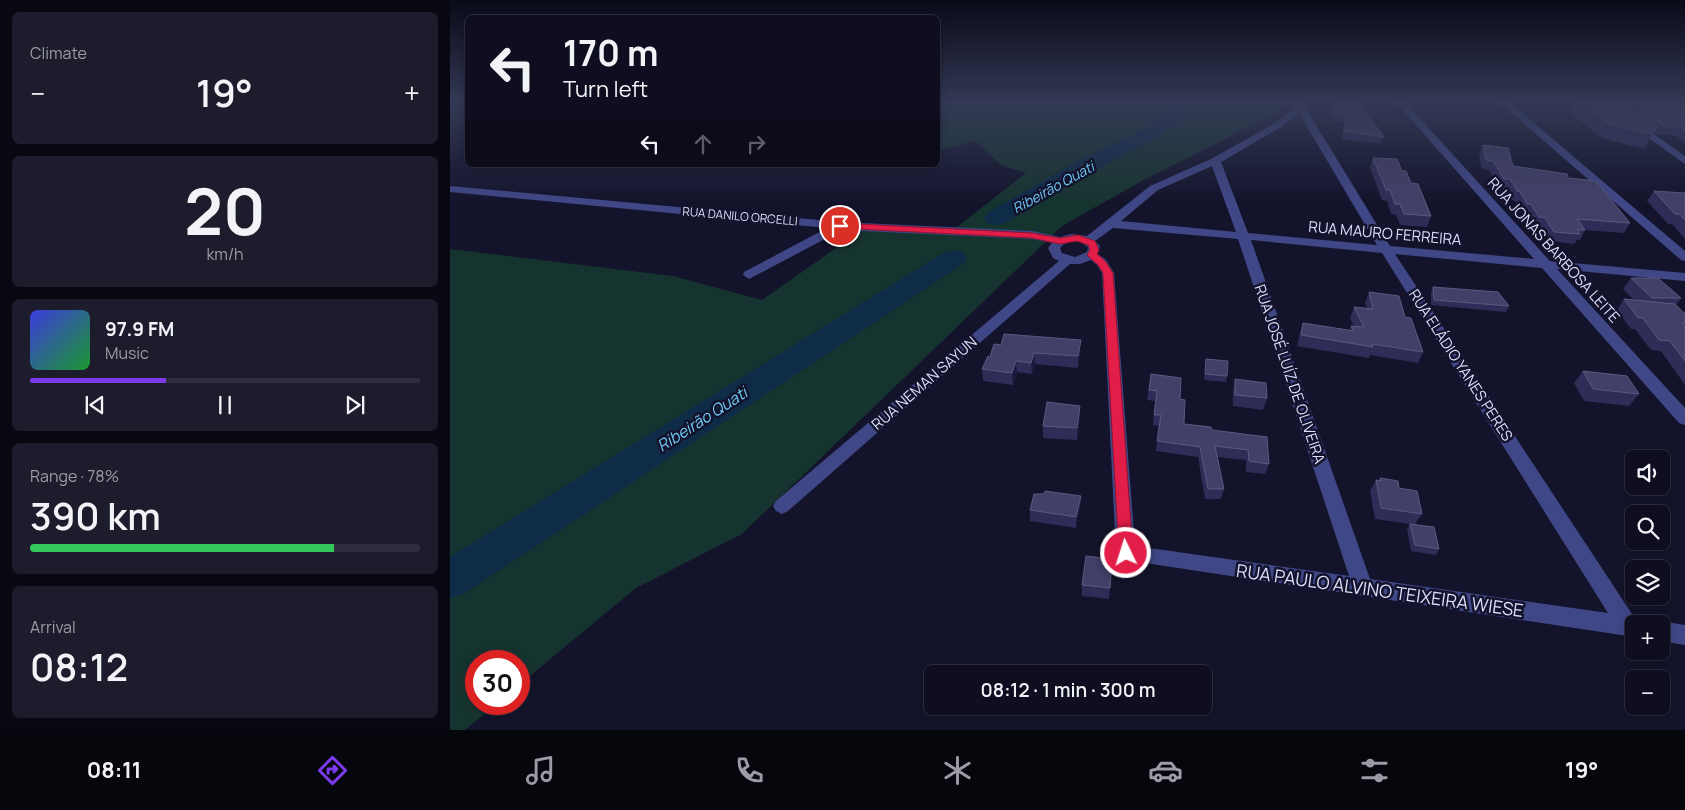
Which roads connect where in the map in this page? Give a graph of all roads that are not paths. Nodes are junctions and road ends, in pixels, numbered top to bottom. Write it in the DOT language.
graph roads {
  1 [pos="1260,135"];
  2 [pos="1309,135"];
  3 [pos="1429,135"];
  4 [pos="1541,135"];
  5 [pos="1649,135"];
  6 [pos="1215,161"];
  7 [pos="1685,161"];
  8 [pos="450,189"];
  9 [pos="1111,224"];
  10 [pos="840,226"];
  11 [pos="1243,236"];
  12 [pos="1060,241"];
  13 [pos="1090,248"];
  14 [pos="1386,250"];
  15 [pos="1685,258"];
  16 [pos="1067,260"];
  17 [pos="1545,264"];
  18 [pos="749,275"];
  19 [pos="1685,277"];
  20 [pos="1685,419"];
  21 [pos="782,506"];
  22 [pos="1363,587"];
  23 [pos="1625,617"];
  24 [pos="1625,625"];
  25 [pos="1670,632"];
  26 [pos="1685,635"];
  1 -- 6 [label="street"];
  2 -- 14 [label="street, RUA ELÁDIO YANES PERES"];
  3 -- 17 [label="street, RUA JONAS BARBOSA LEITE"];
  4 -- 15 [label="street"];
  5 -- 7 [label="street"];
  6 -- 9 [label="street"];
  6 -- 11 [label="street, RUA JOSÉ LUÍZ DE OLIVEIRA"];
  8 -- 10 [label="street, RUA DANILO ORCELLI"];
  9 -- 11 [label="street, RUA MAURO FERREIRA"];
  9 -- 13 [label="street"];
  10 -- 12 [label="street, RUA DANILO ORCELLI"];
  10 -- 18 [label="street"];
  11 -- 14 [label="street, RUA MAURO FERREIRA"];
  11 -- 22 [label="street, RUA JOSÉ LUÍZ DE OLIVEIRA"];
  12 -- 13 [label="street, RUA DANILO ORCELLI"];
  12 -- 16 [label="street"];
  13 -- 16 [label="street"];
  13 -- 22 [label="street, RUA PAULO ALVINO TEIXEIRA WIESE"];
  14 -- 17 [label="street, RUA MAURO FERREIRA"];
  14 -- 23 [label="street, RUA ELÁDIO YANES PERES"];
  16 -- 21 [label="street, RUA NEMAN SAYUN"];
  17 -- 19 [label="street, RUA MAURO FERREIRA"];
  17 -- 20 [label="street, RUA JONAS BARBOSA LEITE"];
  22 -- 24 [label="street, RUA PAULO ALVINO TEIXEIRA WIESE"];
  25 -- 26 [label="street"];
}
